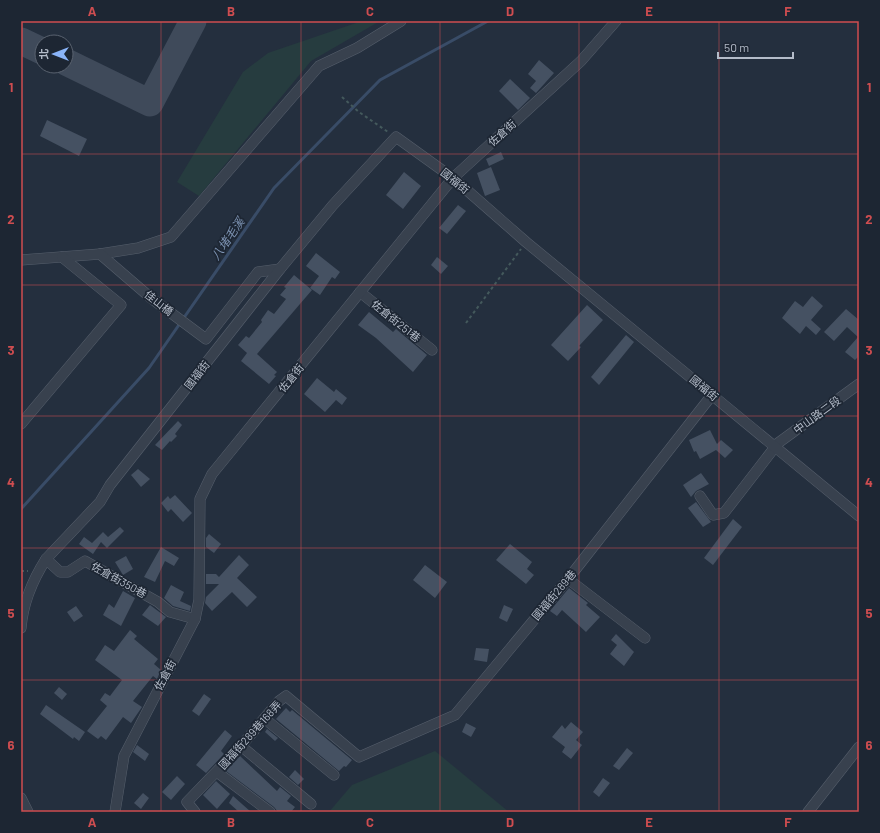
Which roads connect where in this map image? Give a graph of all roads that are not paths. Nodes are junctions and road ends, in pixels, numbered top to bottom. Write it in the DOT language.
graph roads {
  1 [pos="401,21"];
  2 [pos="616,21"];
  3 [pos="453,178"];
  4 [pos="100,254"];
  5 [pos="62,257"];
  6 [pos="21,260"];
  7 [pos="280,268"];
  8 [pos="360,292"];
  9 [pos="432,350"];
  10 [pos="859,384"];
  11 [pos="712,395"];
  12 [pos="21,424"];
  13 [pos="775,447"];
  14 [pos="700,496"];
  15 [pos="859,516"];
  16 [pos="46,560"];
  17 [pos="568,579"];
  18 [pos="195,619"];
  19 [pos="21,628"];
  20 [pos="645,638"];
  21 [pos="265,719"];
  22 [pos="241,746"];
  23 [pos="859,747"];
  24 [pos="364,756"];
  25 [pos="217,772"];
  26 [pos="334,775"];
  27 [pos="21,798"];
  28 [pos="311,804"];
  29 [pos="28,812"];
  30 [pos="115,812"];
  31 [pos="195,812"];
  32 [pos="270,812"];
  33 [pos="808,812"];
  1 -- 4 [label="street"];
  2 -- 3 [label="street, 佐倉街"];
  3 -- 7 [label="street, 國福街"];
  3 -- 8 [label="street, 佐倉街"];
  3 -- 11 [label="street, 國福街"];
  4 -- 5 [label="street"];
  4 -- 7 [label="street, 佳山橋"];
  5 -- 6 [label="street"];
  5 -- 12 [label="street"];
  7 -- 16 [label="street, 國福街"];
  8 -- 9 [label="street, 佐倉街251巷"];
  8 -- 18 [label="street, 佐倉街"];
  10 -- 13 [label="street, 中山路二段"];
  11 -- 13 [label="street, 國福街"];
  11 -- 17 [label="street, 國福街289巷"];
  13 -- 14 [label="street, 中山路二段"];
  13 -- 15 [label="street, 國福街"];
  16 -- 18 [label="street, 佐倉街350巷"];
  16 -- 19 [label="street, 國福街"];
  17 -- 20 [label="street"];
  17 -- 24 [label="street, 國福街289巷"];
  18 -- 30 [label="street, 佐倉街"];
  21 -- 22 [label="street, 國福街289巷168弄"];
  21 -- 24 [label="street, 國福街289巷168弄"];
  21 -- 26 [label="street"];
  22 -- 25 [label="street, 國福街289巷168弄"];
  22 -- 28 [label="street"];
  23 -- 33 [label="street"];
  25 -- 31 [label="street, 國福街289巷168弄"];
  25 -- 32 [label="street"];
  27 -- 29 [label="street"];
}
